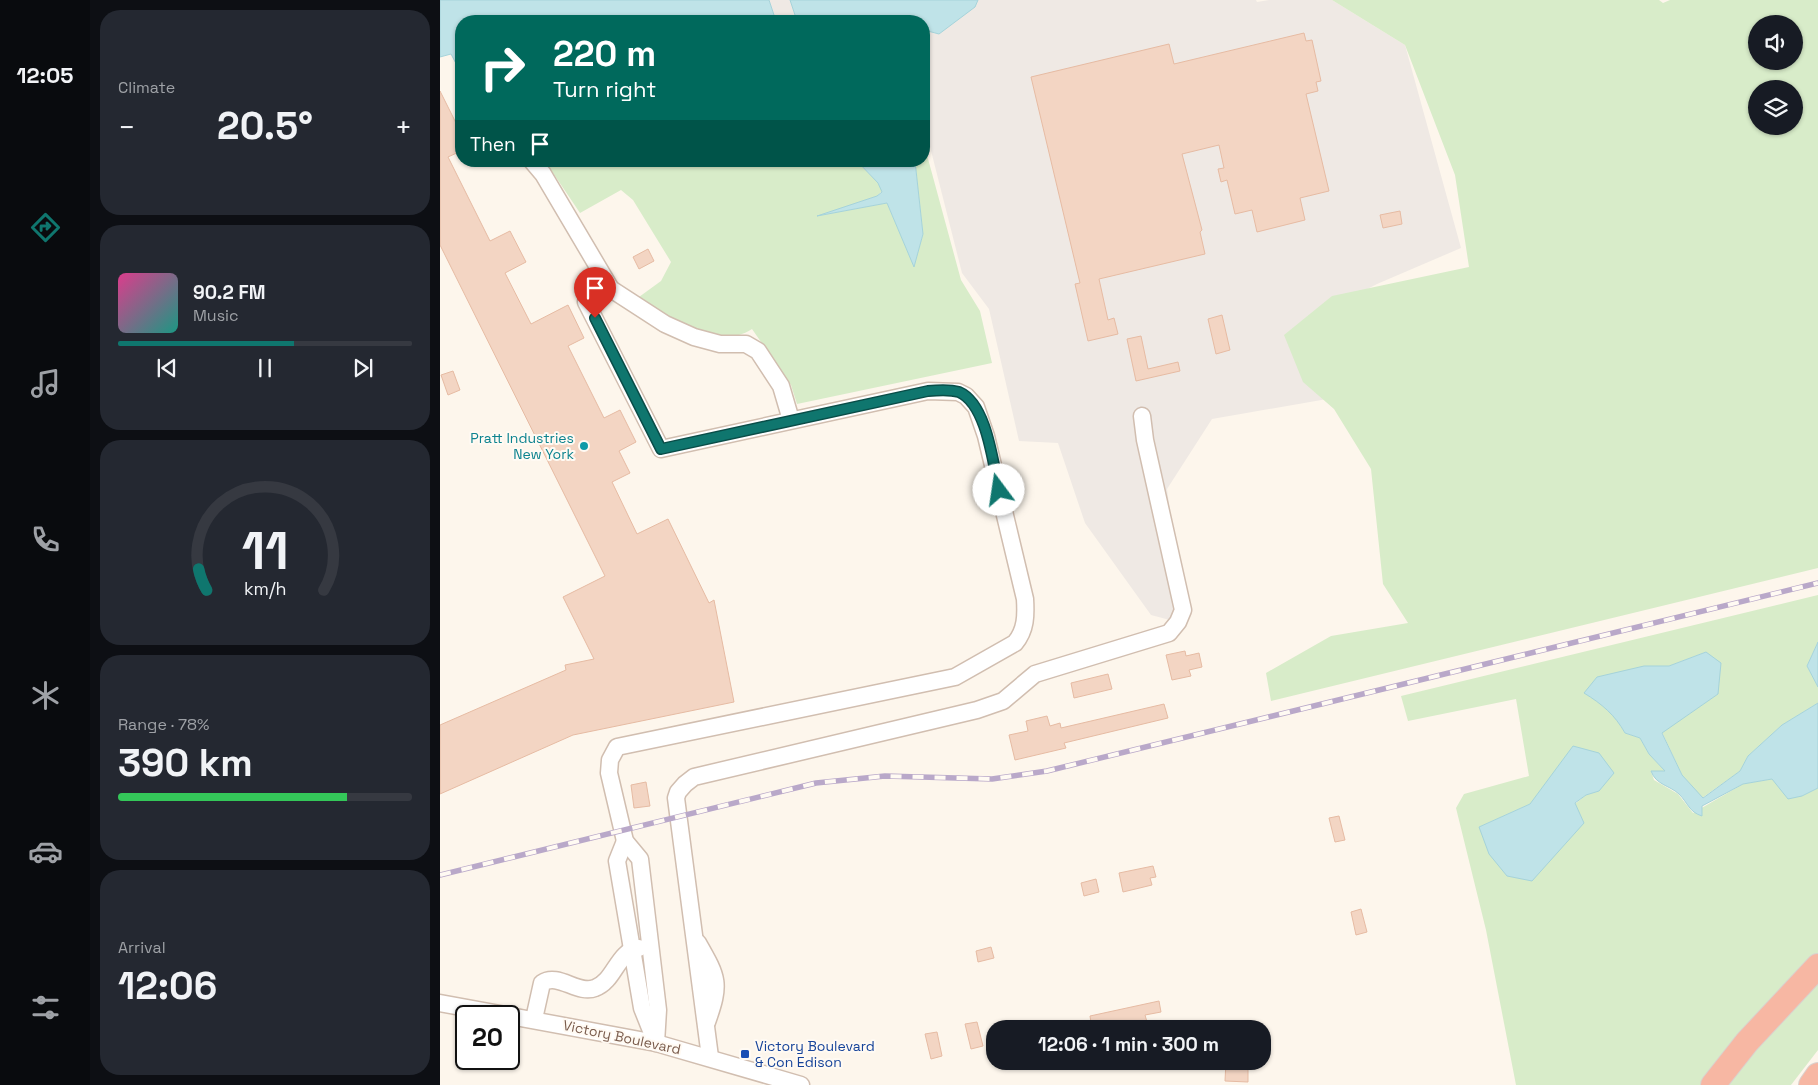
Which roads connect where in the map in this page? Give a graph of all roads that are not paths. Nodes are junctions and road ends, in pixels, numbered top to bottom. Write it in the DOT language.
graph roads {
  1 [pos="537,167"];
  2 [pos="611,289"];
  3 [pos="1142,416"];
  4 [pos="791,420"];
  5 [pos="625,841"];
  6 [pos="651,946"];
  7 [pos="632,948"];
  8 [pos="1818,966"];
  9 [pos="440,1004"];
  10 [pos="534,1019"];
  11 [pos="656,1043"];
  12 [pos="710,1057"];
  13 [pos="1818,1075"];
  14 [pos="774,1081"];
  15 [pos="801,1085"];
  16 [pos="1712,1085"];
  17 [pos="1811,1085"];
  1 -- 2 [label="street"];
  2 -- 4 [label="street"];
  2 -- 4 [label="street"];
  3 -- 12 [label="street"];
  4 -- 5 [label="street"];
  5 -- 6 [label="street"];
  5 -- 7 [label="street"];
  6 -- 7 [label="street"];
  6 -- 11 [label="street"];
  7 -- 10 [label="street"];
  7 -- 11 [label="street"];
  8 -- 16 [label="highway"];
  9 -- 10 [label="street, Victory Boulevard"];
  10 -- 11 [label="street, Victory Boulevard"];
  11 -- 12 [label="street, Victory Boulevard"];
  12 -- 14 [label="street, Victory Boulevard"];
  13 -- 17 [label="highway"];
  14 -- 15 [label="street, Victory Boulevard"];
}
